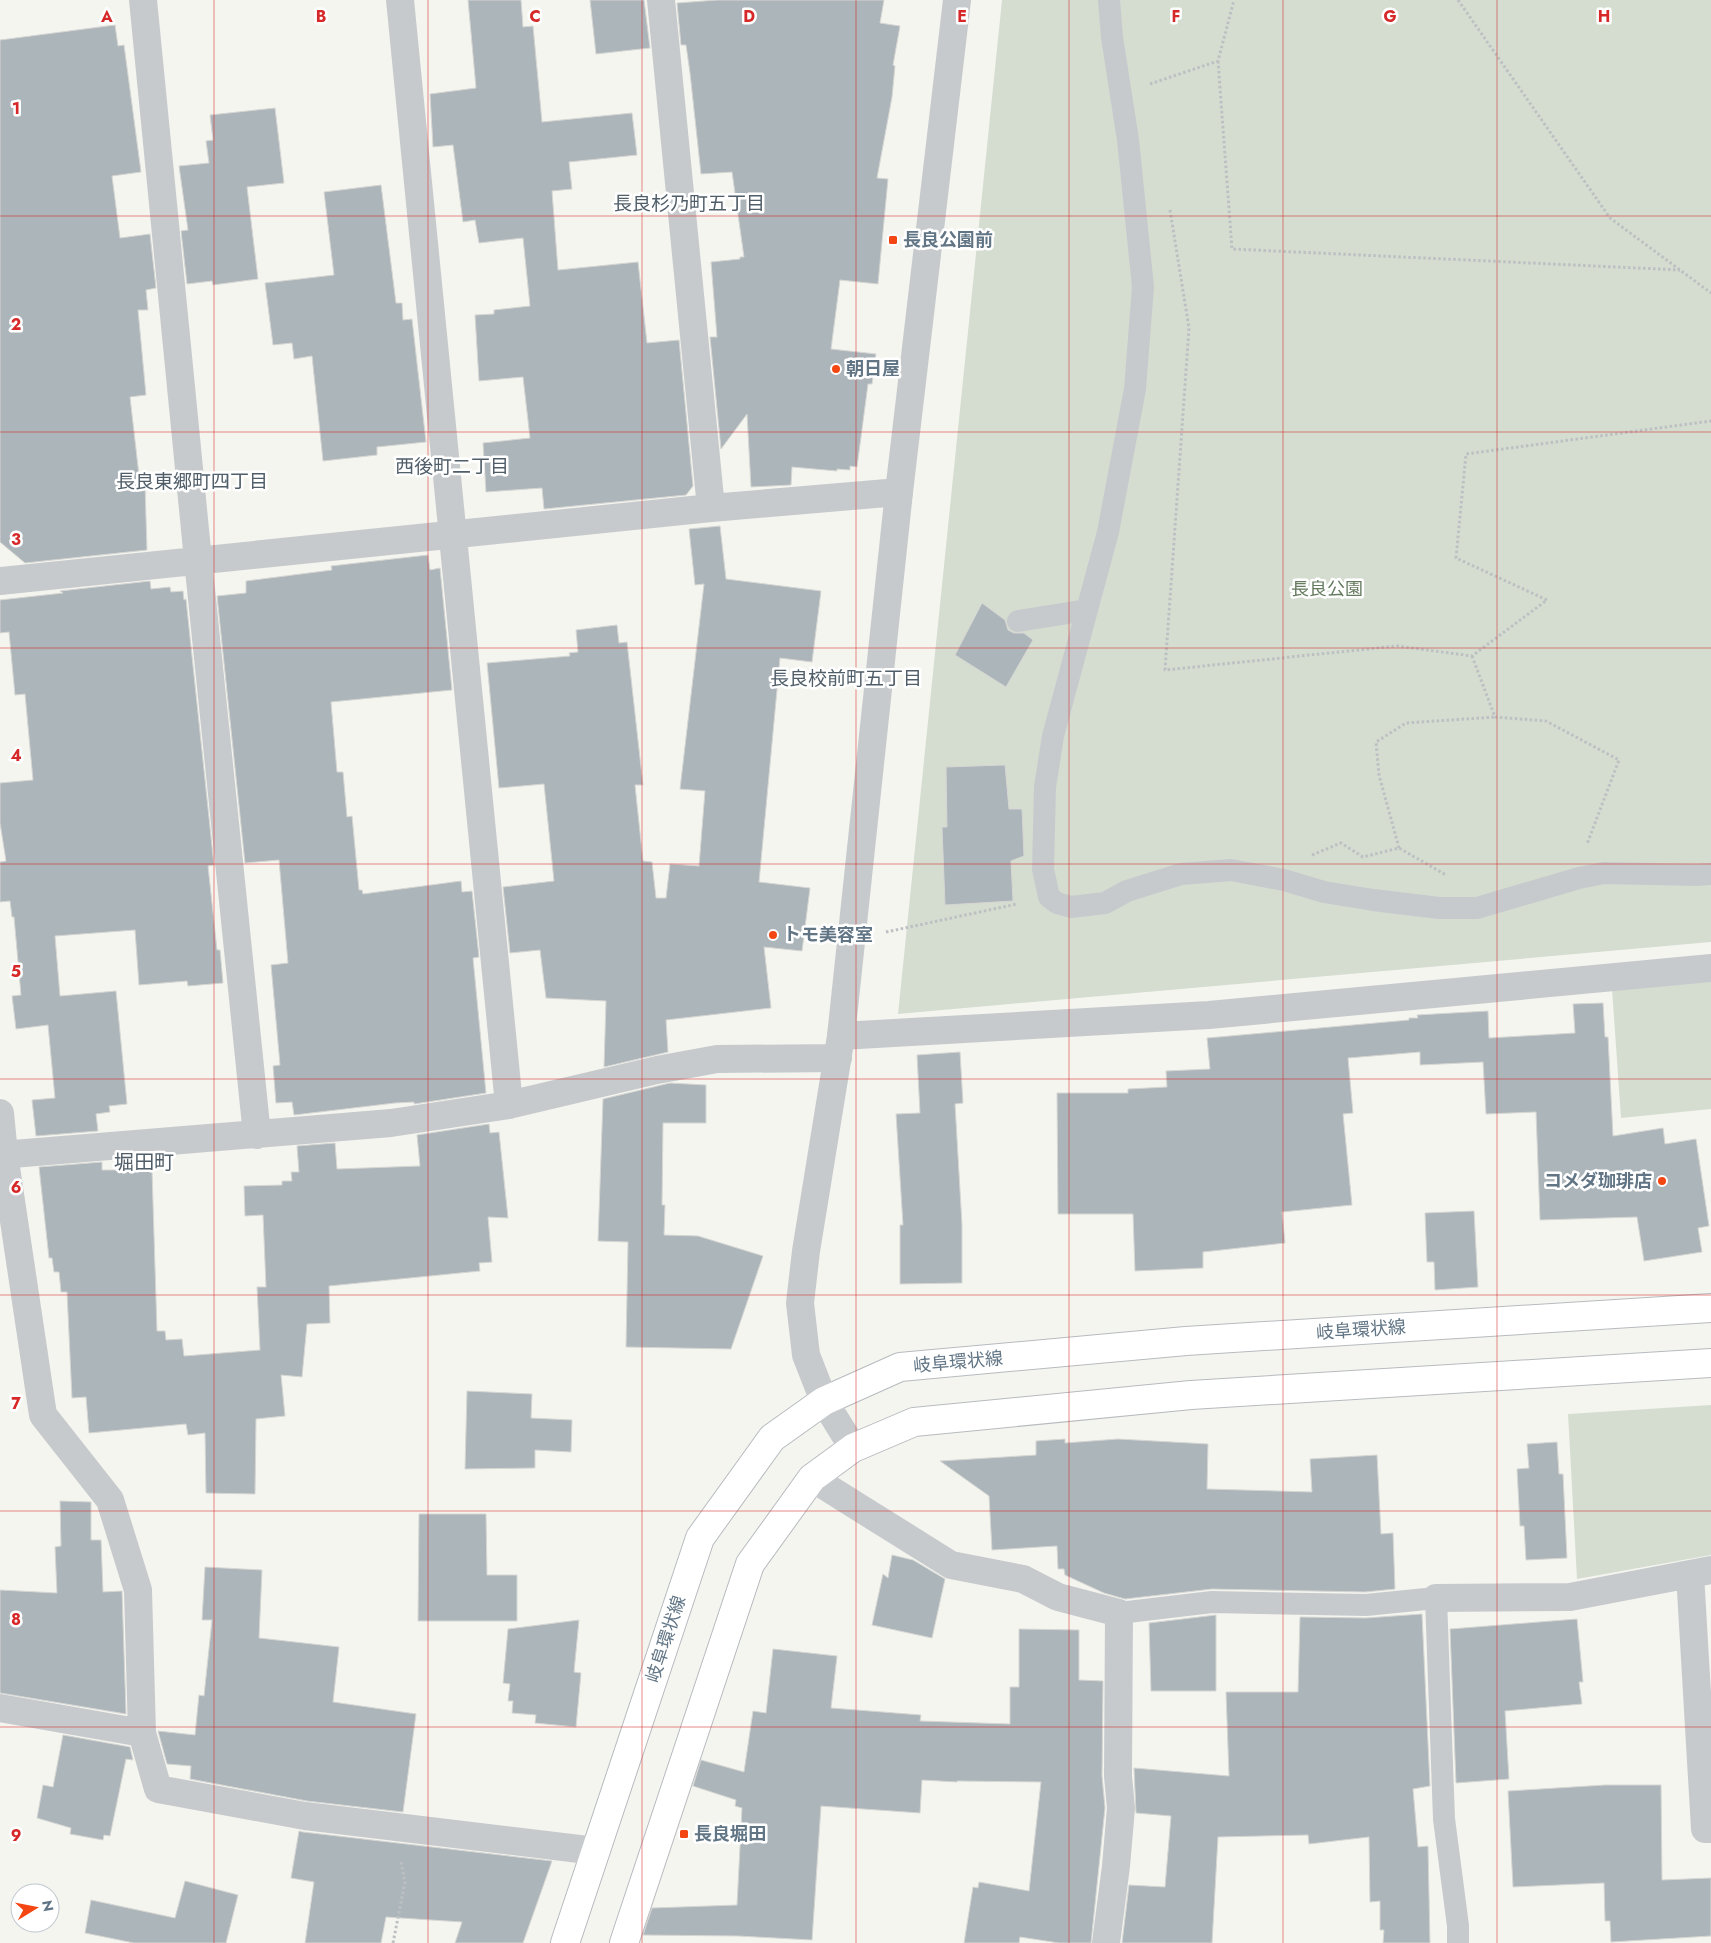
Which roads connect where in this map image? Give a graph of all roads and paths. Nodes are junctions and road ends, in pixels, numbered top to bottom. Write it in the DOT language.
graph roads {
  1 [pos="143,0"];
  2 [pos="400,0"];
  3 [pos="661,0"];
  4 [pos="957,0"];
  5 [pos="1109,0"];
  6 [pos="1234,0"];
  7 [pos="1458,0"];
  8 [pos="1218,61"];
  9 [pos="1151,94"];
  10 [pos="1168,201"];
  11 [pos="1680,270"];
  12 [pos="1711,293"];
  13 [pos="1711,421"];
  14 [pos="899,492"];
  15 [pos="711,508"];
  16 [pos="453,536"];
  17 [pos="198,560"];
  18 [pos="0,581"];
  19 [pos="1087,610"];
  20 [pos="1018,621"];
  21 [pos="1472,656"];
  22 [pos="1495,717"];
  23 [pos="1399,848"];
  24 [pos="1586,849"];
  25 [pos="1711,874"];
  26 [pos="1453,878"];
  27 [pos="1284,880"];
  28 [pos="1049,897"];
  29 [pos="851,940"];
  30 [pos="1711,968"];
  31 [pos="840,1047"];
  32 [pos="509,1105"];
  33 [pos="0,1113"];
  34 [pos="258,1135"];
  35 [pos="2,1154"];
  36 [pos="1711,1308"];
  37 [pos="1711,1363"];
  38 [pos="824,1401"];
  39 [pos="853,1448"];
  40 [pos="812,1478"];
  41 [pos="1701,1572"];
  42 [pos="1436,1598"];
  43 [pos="1119,1613"];
  44 [pos="0,1708"];
  45 [pos="142,1733"];
  46 [pos="383,1826"];
  47 [pos="1711,1828"];
  48 [pos="596,1852"];
  49 [pos="393,1943"];
  50 [pos="565,1943"];
  51 [pos="624,1943"];
  52 [pos="1106,1943"];
  53 [pos="1458,1943"];
  1 -- 17 [label="street"];
  2 -- 16 [label="street"];
  3 -- 15 [label="street"];
  4 -- 14 [label="street"];
  5 -- 19 [label="lane"];
  6 -- 8 [label="path"];
  7 -- 11 [label="path"];
  8 -- 9 [label="path"];
  8 -- 11 [label="path"];
  10 -- 21 [label="path"];
  11 -- 12 [label="path"];
  13 -- 21 [label="path"];
  14 -- 15 [label="street"];
  14 -- 29 [label="street"];
  15 -- 16 [label="street"];
  16 -- 17 [label="street"];
  16 -- 32 [label="street"];
  17 -- 18 [label="street"];
  17 -- 34 [label="street"];
  19 -- 20 [label="lane"];
  19 -- 28 [label="lane"];
  21 -- 22 [label="path"];
  22 -- 23 [label="path"];
  22 -- 24 [label="path"];
  23 -- 26 [label="path"];
  23 -- 27 [label="path"];
  25 -- 27 [label="lane"];
  27 -- 28 [label="lane"];
  28 -- 29 [label="path"];
  29 -- 31 [label="street"];
  30 -- 31 [label="street"];
  31 -- 32 [label="street"];
  31 -- 38 [label="street"];
  32 -- 34 [label="street"];
  33 -- 35 [label="street"];
  34 -- 35 [label="street"];
  35 -- 45 [label="street"];
  36 -- 38 [label="main road, 岐阜環状線"];
  37 -- 39 [label="main road"];
  38 -- 39 [label="street"];
  38 -- 48 [label="main road, 岐阜環状線"];
  39 -- 40 [label="main road"];
  40 -- 43 [label="street"];
  40 -- 51 [label="main road"];
  41 -- 42 [label="street"];
  41 -- 47 [label="street"];
  42 -- 43 [label="lane"];
  42 -- 53 [label="lane"];
  43 -- 52 [label="street"];
  44 -- 45 [label="street"];
  45 -- 46 [label="street"];
  46 -- 48 [label="street"];
  46 -- 49 [label="path"];
  48 -- 50 [label="main road, 岐阜環状線"];
}
